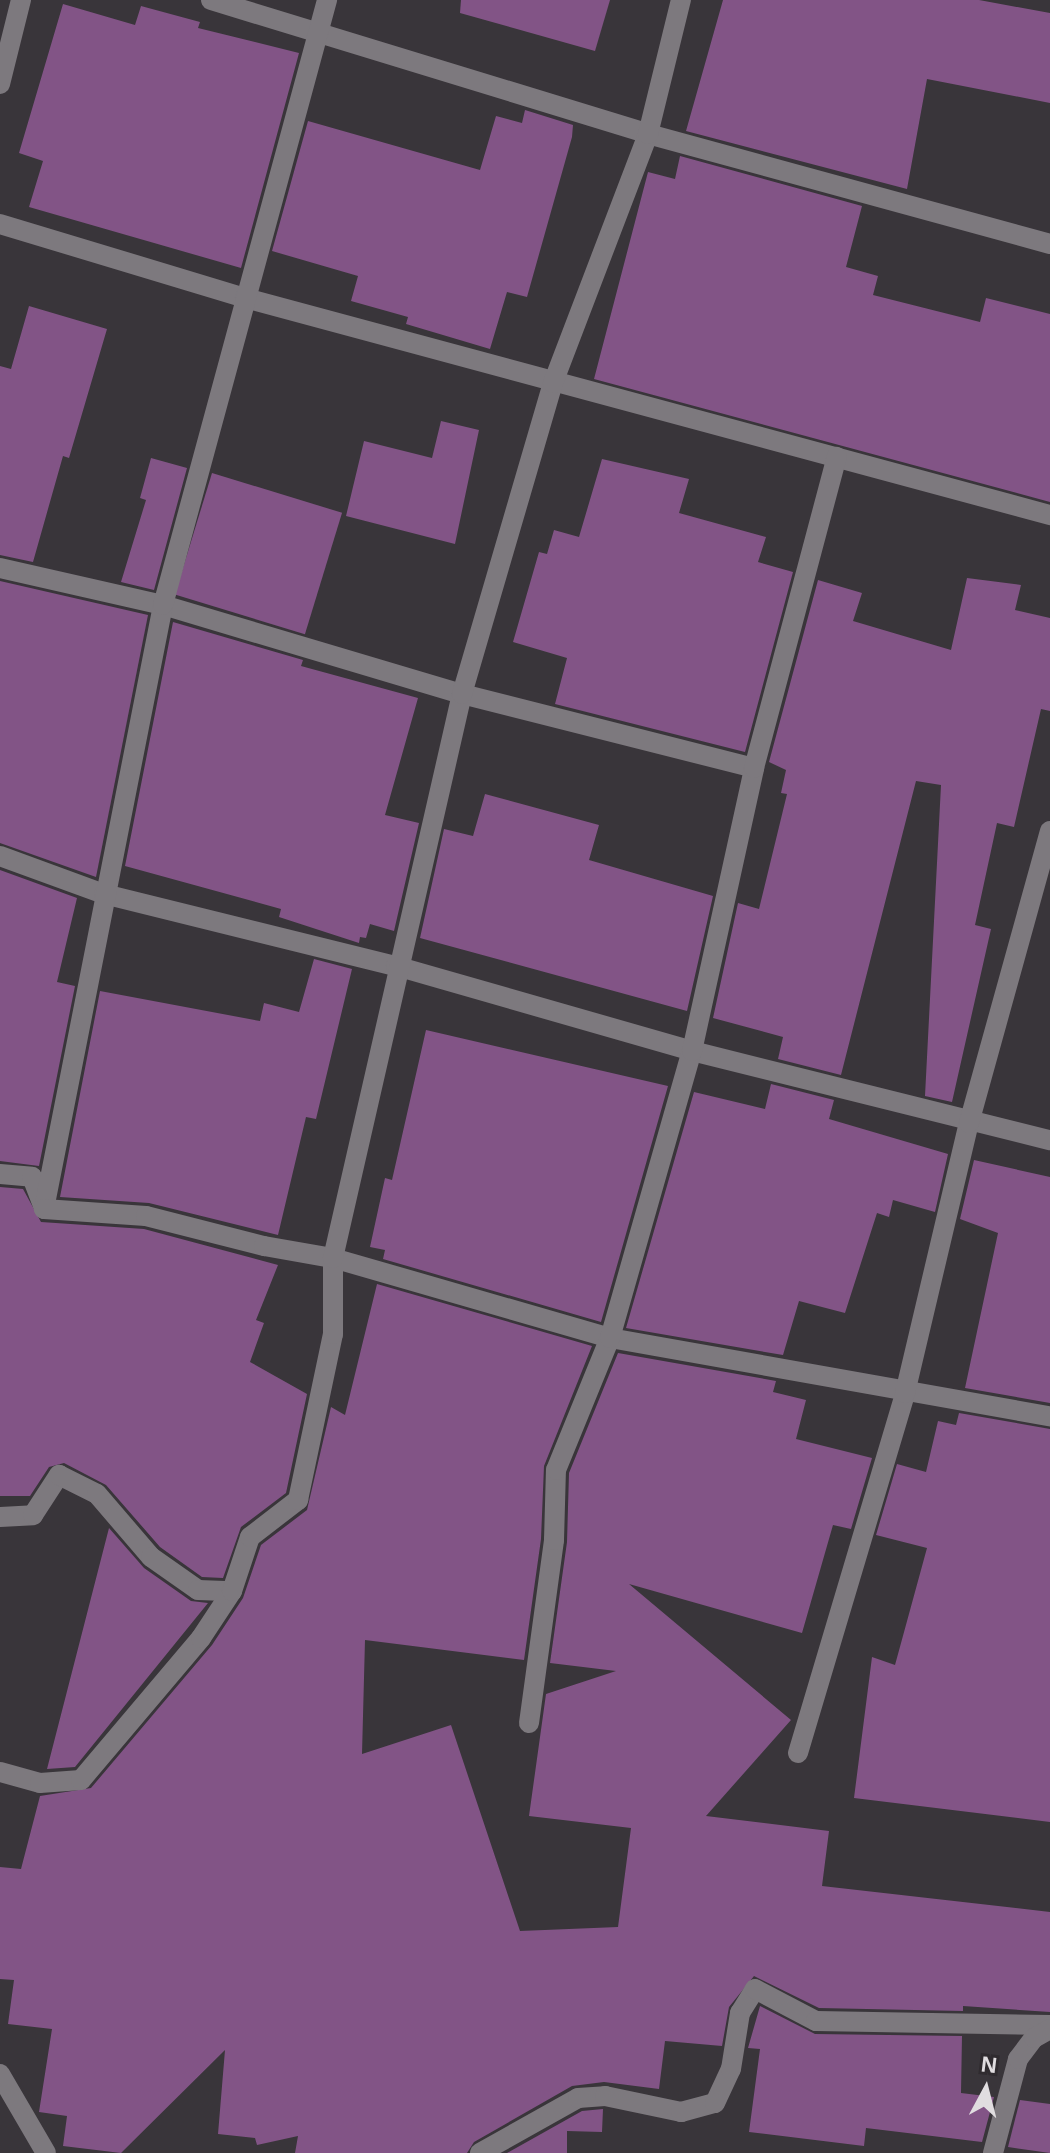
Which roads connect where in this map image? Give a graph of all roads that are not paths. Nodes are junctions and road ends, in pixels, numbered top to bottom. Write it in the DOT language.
graph roads {
  1 [pos="21,0"];
  2 [pos="211,0"];
  3 [pos="327,0"];
  4 [pos="681,0"];
  5 [pos="318,33"];
  6 [pos="0,84"];
  7 [pos="648,134"];
  8 [pos="0,224"];
  9 [pos="1050,244"];
  10 [pos="245,298"];
  11 [pos="553,383"];
  12 [pos="837,457"];
  13 [pos="1050,515"];
  14 [pos="0,568"];
  15 [pos="163,605"];
  16 [pos="462,694"];
  17 [pos="754,768"];
  18 [pos="1050,831"];
  19 [pos="0,856"];
  20 [pos="104,894"];
  21 [pos="396,966"];
  22 [pos="692,1051"];
  23 [pos="969,1123"];
  24 [pos="1050,1140"];
  25 [pos="0,1174"];
  26 [pos="44,1209"];
  27 [pos="333,1258"];
  28 [pos="610,1338"];
  29 [pos="905,1393"];
  30 [pos="1050,1416"];
  31 [pos="0,1517"];
  32 [pos="232,1591"];
  33 [pos="529,1723"];
  34 [pos="798,1753"];
  35 [pos="0,1772"];
  36 [pos="1050,2027"];
  37 [pos="0,2074"];
  38 [pos="46,2153"];
  39 [pos="480,2153"];
  40 [pos="993,2153"];
  1 -- 6 [label="street"];
  2 -- 5 [label="street"];
  3 -- 5 [label="street"];
  4 -- 7 [label="street"];
  5 -- 7 [label="street"];
  5 -- 10 [label="street"];
  7 -- 9 [label="street"];
  7 -- 11 [label="street"];
  8 -- 10 [label="street"];
  10 -- 11 [label="street"];
  10 -- 15 [label="street"];
  11 -- 12 [label="street"];
  11 -- 16 [label="street"];
  12 -- 13 [label="street"];
  12 -- 17 [label="street"];
  14 -- 15 [label="street"];
  15 -- 16 [label="street"];
  15 -- 20 [label="street"];
  16 -- 17 [label="street"];
  16 -- 21 [label="street"];
  17 -- 22 [label="street"];
  18 -- 23 [label="street"];
  19 -- 20 [label="street"];
  20 -- 21 [label="street"];
  20 -- 26 [label="street"];
  21 -- 22 [label="street"];
  21 -- 27 [label="street"];
  22 -- 23 [label="street"];
  22 -- 28 [label="street"];
  23 -- 24 [label="street"];
  23 -- 29 [label="street"];
  25 -- 26 [label="street"];
  26 -- 27 [label="street"];
  27 -- 28 [label="street"];
  27 -- 32 [label="street"];
  28 -- 29 [label="street"];
  28 -- 33 [label="street"];
  29 -- 30 [label="street"];
  29 -- 34 [label="street"];
  31 -- 32 [label="street"];
  32 -- 35 [label="street"];
  36 -- 39 [label="street"];
  36 -- 40 [label="street"];
  37 -- 38 [label="street"];
}
